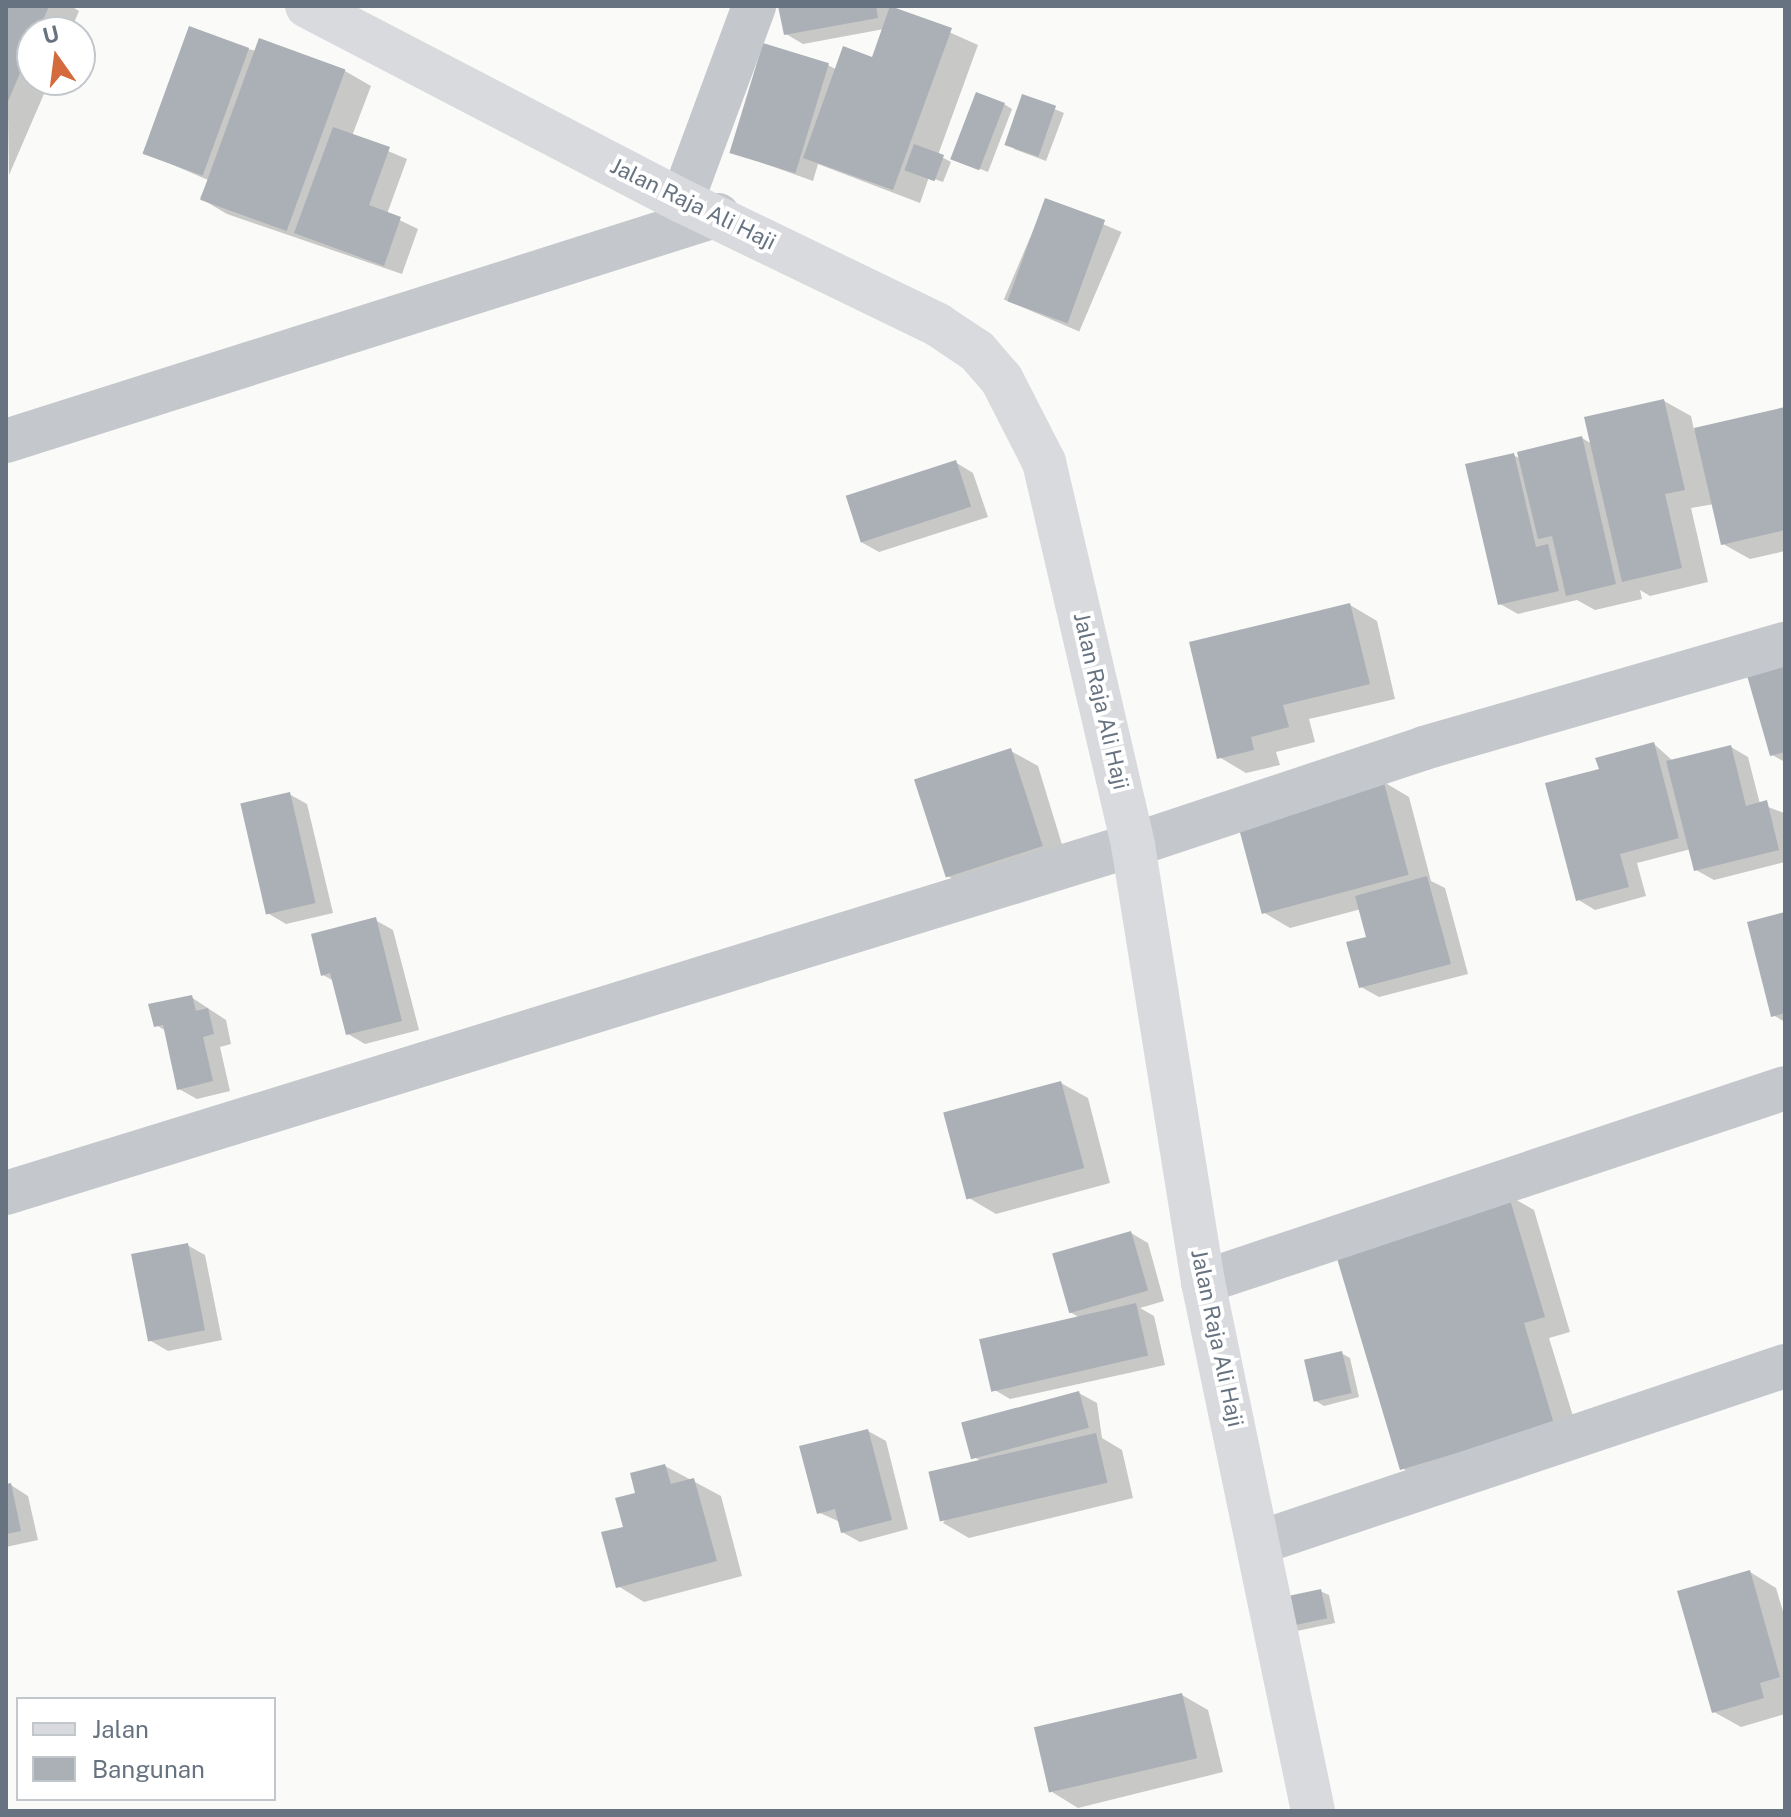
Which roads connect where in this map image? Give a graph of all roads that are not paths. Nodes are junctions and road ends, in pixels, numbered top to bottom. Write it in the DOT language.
graph roads {
  1 [pos="754,6"];
  2 [pos="317,8"];
  3 [pos="700,208"];
  4 [pos="6,441"];
  5 [pos="1785,644"];
  6 [pos="1133,845"];
  7 [pos="1785,1088"];
  8 [pos="6,1193"];
  9 [pos="1203,1282"];
  10 [pos="1785,1366"];
  11 [pos="1261,1542"];
  12 [pos="1313,1811"];
  1 -- 3 [label="street"];
  2 -- 3 [label="main road, Jalan Raja Ali Haji"];
  3 -- 4 [label="street"];
  3 -- 6 [label="main road, Jalan Raja Ali Haji"];
  5 -- 6 [label="street"];
  6 -- 8 [label="street"];
  6 -- 9 [label="main road, Jalan Raja Ali Haji"];
  7 -- 9 [label="street"];
  9 -- 11 [label="main road, Jalan Raja Ali Haji"];
  10 -- 11 [label="street"];
  11 -- 12 [label="main road, Jalan Raja Ali Haji"];
}
